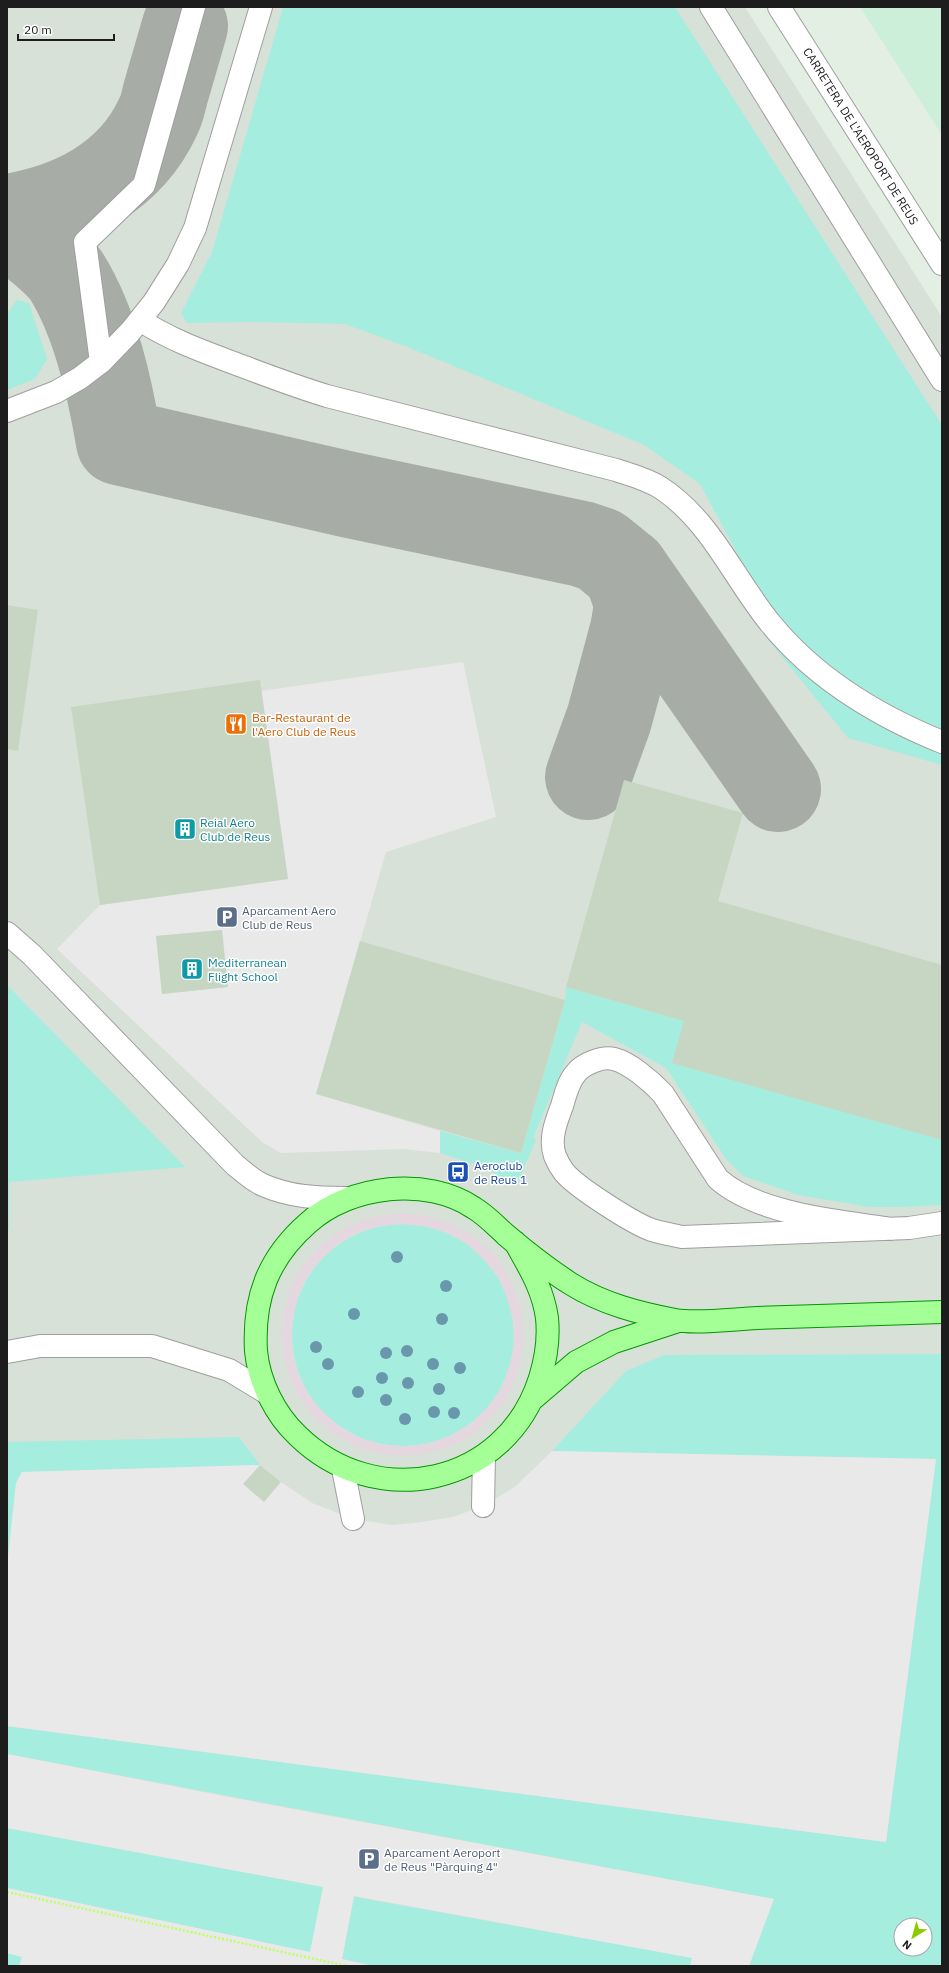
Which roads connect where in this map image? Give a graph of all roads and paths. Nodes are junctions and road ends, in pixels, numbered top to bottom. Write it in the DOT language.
graph roads {
  1 [pos="194,7"];
  2 [pos="261,7"];
  3 [pos="710,7"];
  4 [pos="779,7"];
  5 [pos="942,264"];
  6 [pos="140,320"];
  7 [pos="101,362"];
  8 [pos="942,380"];
  9 [pos="7,411"];
  10 [pos="942,742"];
  11 [pos="7,933"];
  12 [pos="346,1198"];
  13 [pos="942,1223"];
  14 [pos="892,1229"];
  15 [pos="515,1242"];
  16 [pos="942,1312"];
  17 [pos="679,1321"];
  18 [pos="7,1352"];
  19 [pos="267,1393"];
  20 [pos="534,1398"];
  21 [pos="484,1456"];
  22 [pos="343,1469"];
  23 [pos="483,1506"];
  24 [pos="353,1519"];
  25 [pos="7,1892"];
  26 [pos="347,1966"];
  1 -- 7 [label="street"];
  2 -- 6 [label="street"];
  3 -- 8 [label="street"];
  4 -- 5 [label="street, CARRETERA DE L'AEROPORT DE REUS"];
  6 -- 7 [label="street"];
  6 -- 10 [label="street"];
  7 -- 9 [label="street"];
  11 -- 12 [label="street"];
  12 -- 15 [label="main road"];
  12 -- 19 [label="main road"];
  13 -- 14 [label="street"];
  14 -- 14 [label="street"];
  15 -- 17 [label="main road"];
  15 -- 20 [label="main road"];
  16 -- 17 [label="main road"];
  17 -- 20 [label="main road"];
  18 -- 19 [label="street"];
  19 -- 22 [label="main road"];
  20 -- 21 [label="main road"];
  21 -- 22 [label="main road"];
  21 -- 23 [label="street"];
  22 -- 24 [label="street"];
  25 -- 26 [label="path"];
}
